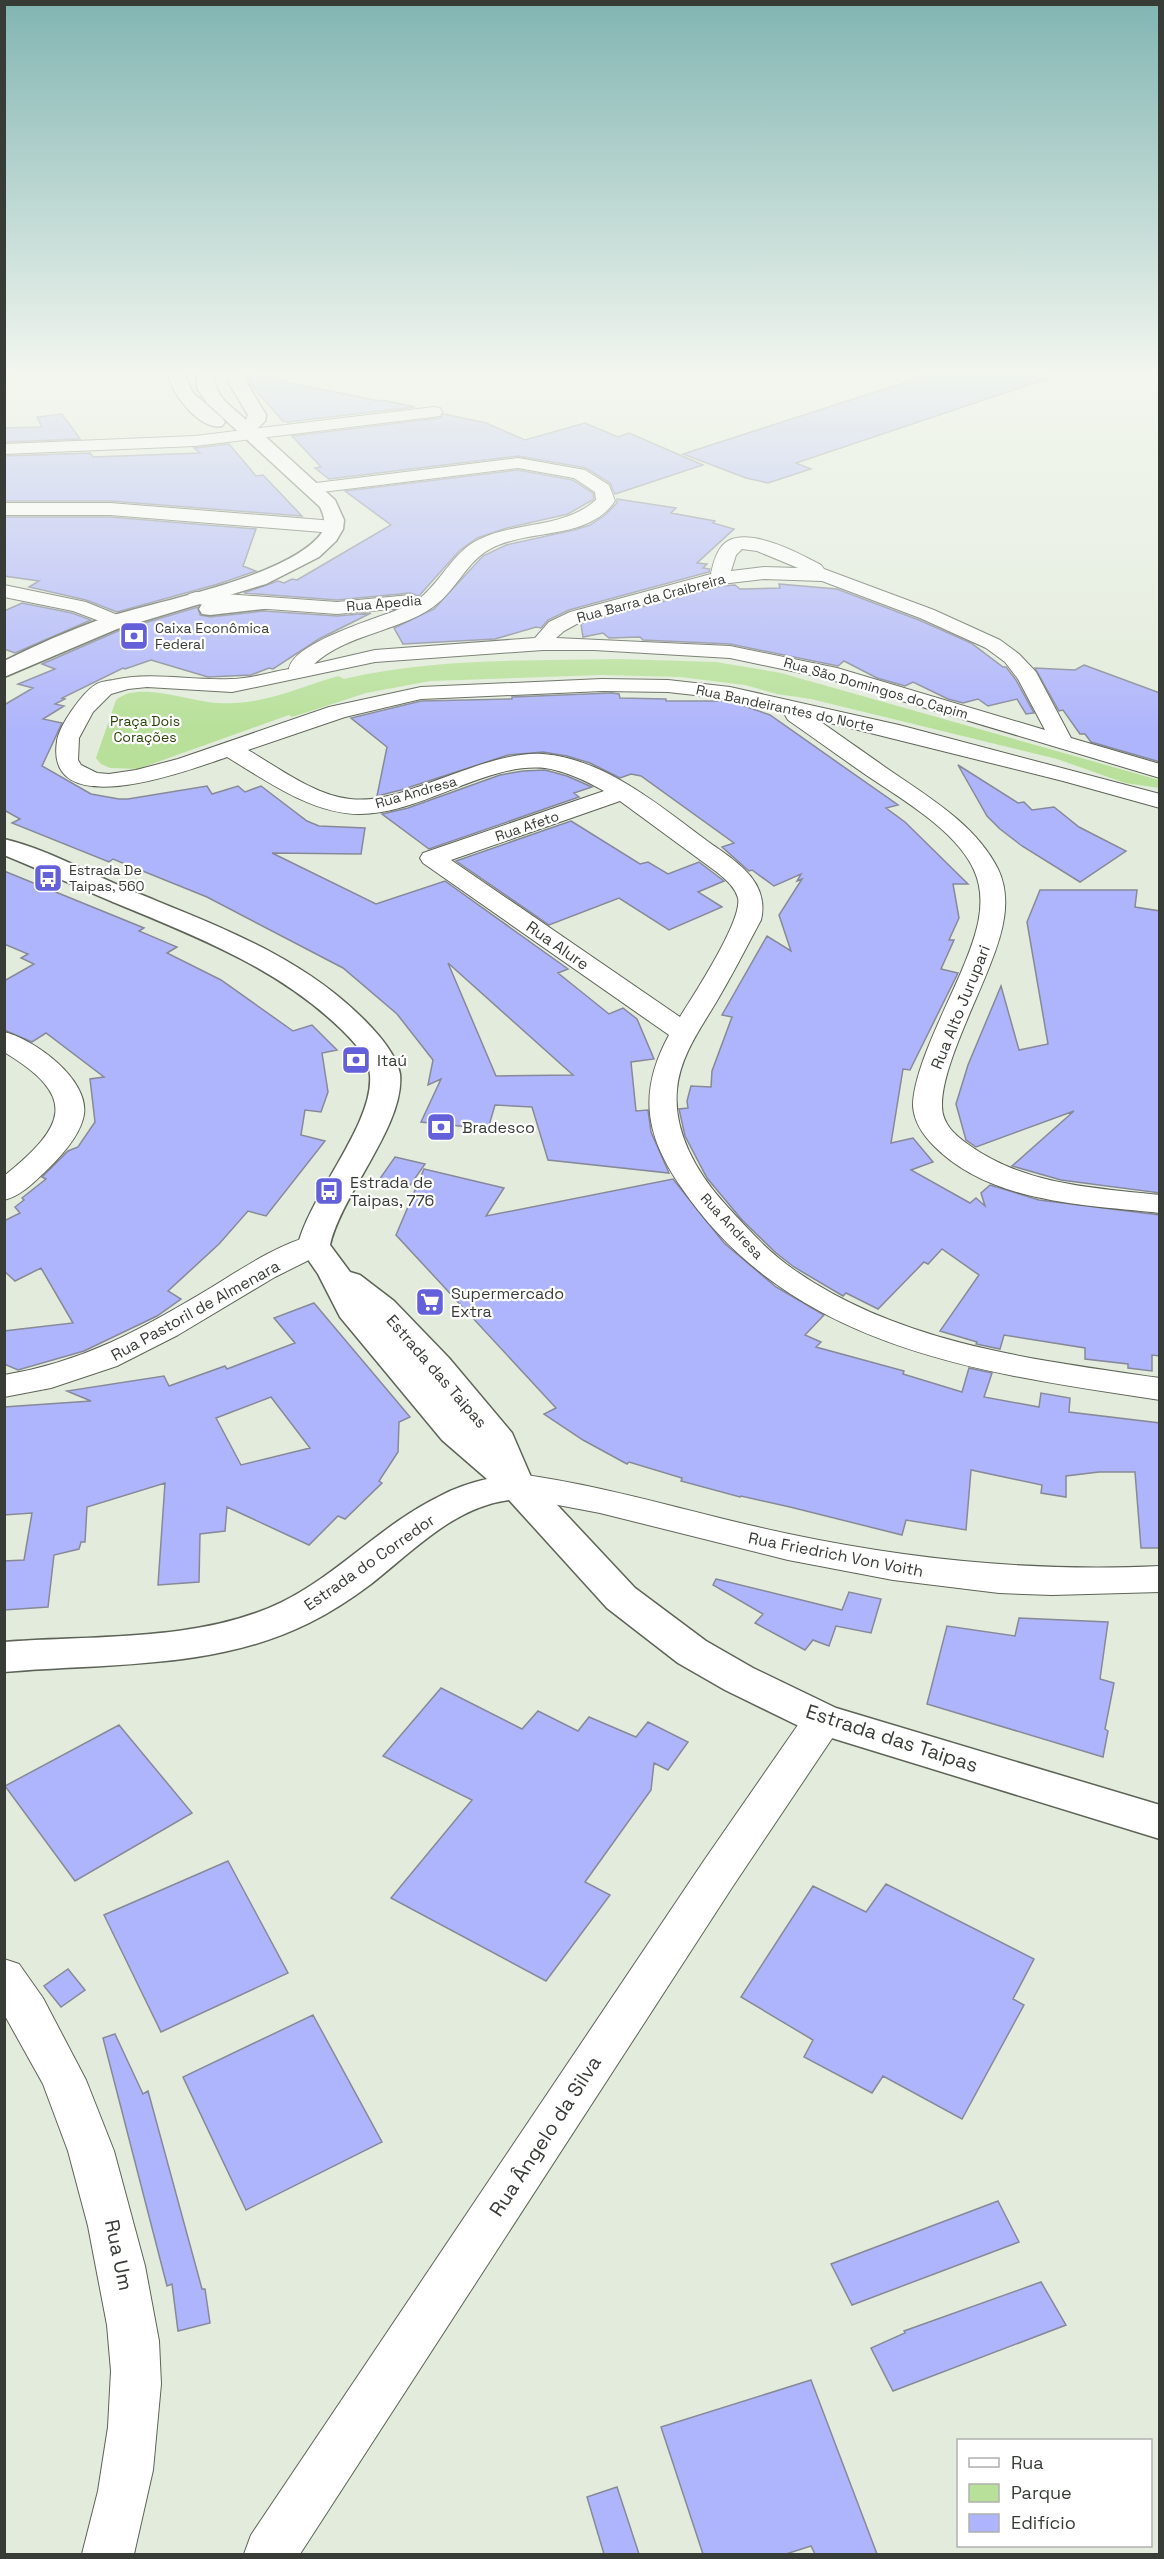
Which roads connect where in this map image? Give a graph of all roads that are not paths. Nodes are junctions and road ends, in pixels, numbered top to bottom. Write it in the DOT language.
graph roads {
  1 [pos="319,493"];
  2 [pos="604,493"];
  3 [pos="4,509"];
  4 [pos="334,527"];
  5 [pos="825,575"];
  6 [pos="720,578"];
  7 [pos="252,582"];
  8 [pos="4,591"];
  9 [pos="196,598"];
  10 [pos="432,599"];
  11 [pos="265,604"];
  12 [pos="337,608"];
  13 [pos="149,613"];
  14 [pos="118,622"];
  15 [pos="355,634"];
  16 [pos="543,644"];
  17 [pos="375,656"];
  18 [pos="4,670"];
  19 [pos="300,673"];
  20 [pos="781,705"];
  21 [pos="1064,743"];
  22 [pos="231,750"];
  23 [pos="1160,771"];
  24 [pos="622,793"];
  25 [pos="1160,801"];
  26 [pos="4,846"];
  27 [pos="432,858"];
  28 [pos="683,1032"];
  29 [pos="4,1040"];
  30 [pos="4,1191"];
  31 [pos="1160,1204"];
  32 [pos="314,1245"];
  33 [pos="4,1386"];
  34 [pos="1160,1389"];
  35 [pos="518,1486"];
  36 [pos="1160,1578"];
  37 [pos="4,1657"];
  38 [pos="823,1720"];
  39 [pos="1160,1822"];
  40 [pos="4,1977"];
  41 [pos="108,2554"];
  42 [pos="270,2554"];
  1 -- 4 [label="main road"];
  2 -- 10 [label="street"];
  3 -- 4 [label="street"];
  4 -- 7 [label="main road"];
  5 -- 6 [label="street, Rua Barra da Craibreira"];
  5 -- 6 [label="street"];
  5 -- 21 [label="street, Rua Barra da Craibreira"];
  6 -- 16 [label="street, Rua Barra da Craibreira"];
  7 -- 9 [label="main road"];
  7 -- 11 [label="street"];
  8 -- 14 [label="street"];
  9 -- 11 [label="street, Rua Apedia"];
  9 -- 13 [label="main road"];
  10 -- 12 [label="street, Rua Apedia"];
  10 -- 15 [label="street"];
  11 -- 12 [label="street, Rua Apedia"];
  11 -- 13 [label="main road"];
  12 -- 15 [label="street, Rua Apedia"];
  13 -- 14 [label="main road"];
  14 -- 18 [label="main road"];
  15 -- 17 [label="street, Rua Apedia"];
  15 -- 19 [label="street"];
  16 -- 17 [label="street, Rua São Domingos do Capim"];
  16 -- 21 [label="street, Rua São Domingos do Capim"];
  17 -- 19 [label="street, Rua São Domingos do Capim"];
  19 -- 22 [label="street"];
  20 -- 22 [label="street, Rua Bandeirantes do Norte"];
  20 -- 25 [label="street, Rua Bandeirantes do Norte"];
  20 -- 31 [label="street, Rua Alto Jurupari"];
  21 -- 23 [label="street, Rua São Domingos do Capim"];
  22 -- 24 [label="street, Rua Andresa"];
  24 -- 27 [label="street, Rua Afeto"];
  24 -- 28 [label="street, Rua Andresa"];
  26 -- 32 [label="main road"];
  27 -- 28 [label="street, Rua Alure"];
  28 -- 34 [label="street, Rua Andresa"];
  29 -- 30 [label="street"];
  32 -- 33 [label="street, Rua Pastoril de Almenara"];
  32 -- 35 [label="main road, Estrada das Taipas"];
  35 -- 36 [label="street, Rua Friedrich Von Voith"];
  35 -- 37 [label="main road, Estrada do Corredor"];
  35 -- 38 [label="main road, Estrada das Taipas"];
  38 -- 39 [label="main road, Estrada das Taipas"];
  38 -- 42 [label="street, Rua Ângelo da Silva"];
  40 -- 41 [label="street, Rua Um"];
}
